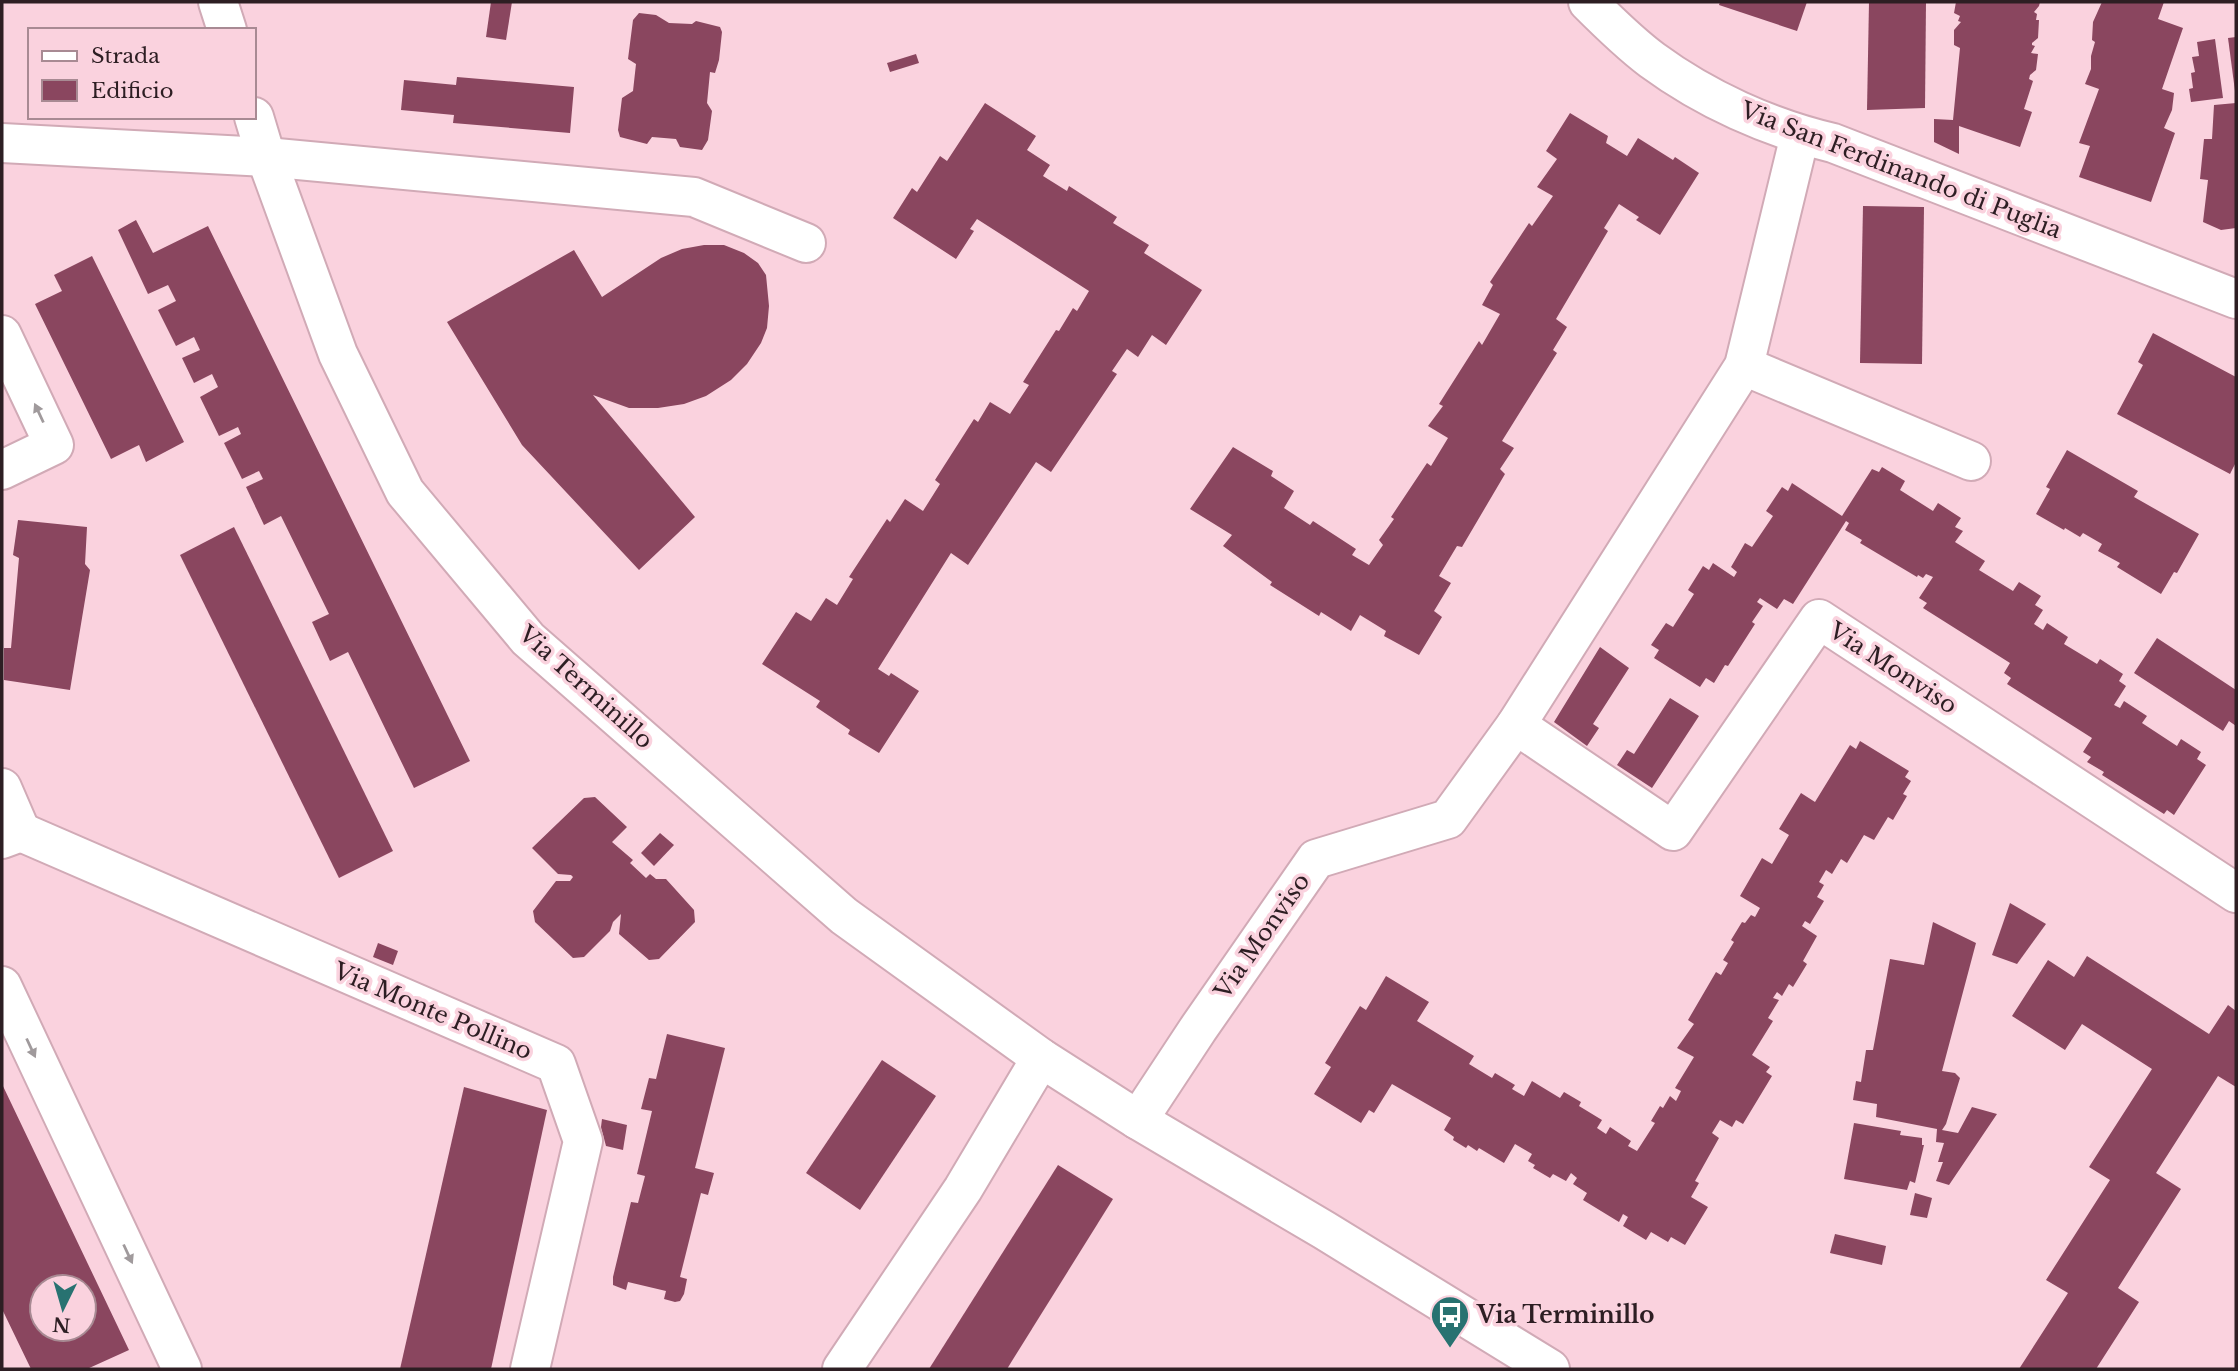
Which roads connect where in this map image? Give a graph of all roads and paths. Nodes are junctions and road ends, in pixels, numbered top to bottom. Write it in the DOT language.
graph roads {
  1 [pos="218,2"];
  2 [pos="1588,2"];
  3 [pos="226,28"];
  4 [pos="255,119"];
  5 [pos="1800,135"];
  6 [pos="2,143"];
  7 [pos="266,157"];
  8 [pos="806,243"];
  9 [pos="2236,299"];
  10 [pos="2,335"];
  11 [pos="1744,366"];
  12 [pos="1971,461"];
  13 [pos="2,470"];
  14 [pos="1516,725"];
  15 [pos="2,788"];
  16 [pos="11,835"];
  17 [pos="2236,893"];
  18 [pos="2,986"];
  19 [pos="1041,1058"];
  20 [pos="1138,1121"];
  21 [pos="183,1369"];
  22 [pos="530,1369"];
  23 [pos="842,1369"];
  24 [pos="1550,1369"];
  1 -- 3 [label="street"];
  2 -- 5 [label="street, Via San Ferdinando di Puglia"];
  4 -- 7 [label="street, Via Terminillo"];
  5 -- 9 [label="street, Via San Ferdinando di Puglia"];
  5 -- 11 [label="street, Via Monviso"];
  6 -- 7 [label="street"];
  7 -- 8 [label="street"];
  7 -- 19 [label="street, Via Terminillo"];
  13 -- 10 [label="street, one-way"];
  11 -- 12 [label="street"];
  11 -- 14 [label="street, Via Monviso"];
  14 -- 17 [label="street, Via Monviso"];
  14 -- 20 [label="street, Via Monviso"];
  15 -- 16 [label="street"];
  16 -- 22 [label="street, Via Monte Pollino"];
  18 -- 21 [label="street, one-way"];
  19 -- 20 [label="street, Via Terminillo"];
  19 -- 23 [label="street"];
  20 -- 24 [label="street, Via Terminillo"];
}
